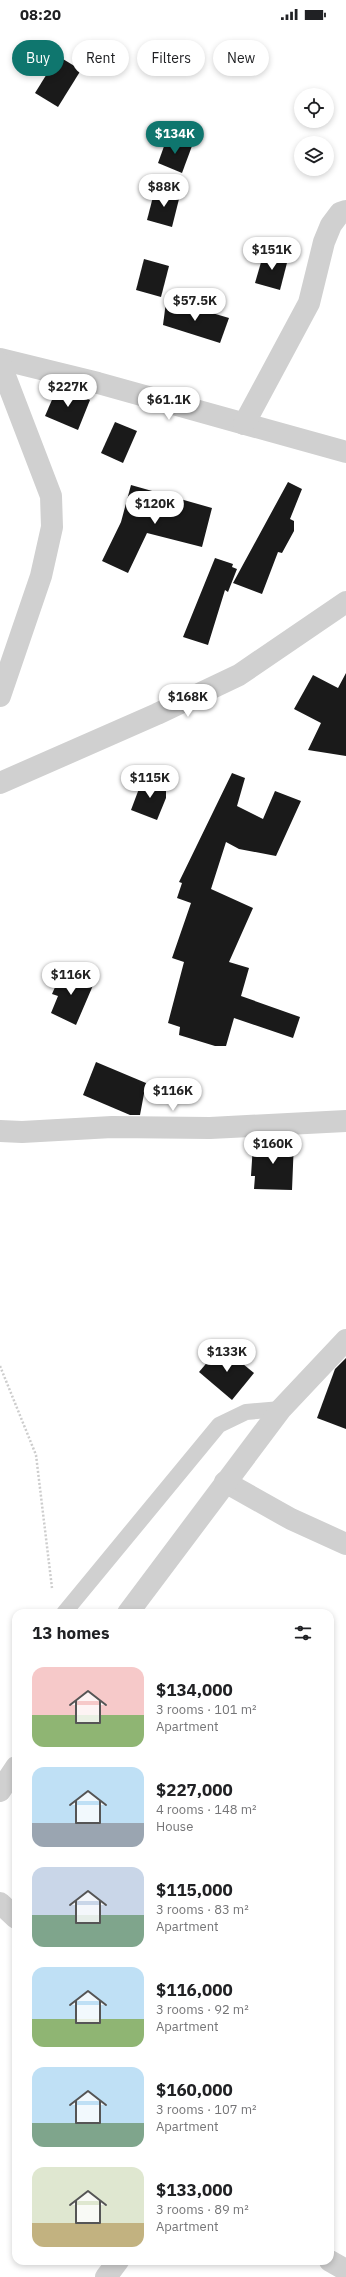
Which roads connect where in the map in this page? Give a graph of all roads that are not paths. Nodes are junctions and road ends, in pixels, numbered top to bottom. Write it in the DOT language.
graph roads {
  1 [pos="346,211"];
  2 [pos="0,359"];
  3 [pos="0,363"];
  4 [pos="244,424"];
  5 [pos="346,452"];
  6 [pos="346,602"];
  7 [pos="0,696"];
  8 [pos="0,783"];
  9 [pos="346,1121"];
  10 [pos="0,1131"];
  11 [pos="346,1340"];
  12 [pos="281,1409"];
  13 [pos="225,1482"];
  14 [pos="346,1544"];
  15 [pos="67,1609"];
  16 [pos="131,1609"];
  17 [pos="12,1773"];
  18 [pos="0,1791"];
  19 [pos="0,1903"];
  20 [pos="12,1914"];
  21 [pos="334,2263"];
  22 [pos="115,2265"];
  23 [pos="346,2270"];
  24 [pos="106,2277"];
  1 -- 4 [label="street"];
  2 -- 4 [label="street"];
  3 -- 7 [label="street"];
  4 -- 5 [label="street"];
  6 -- 8 [label="street"];
  9 -- 10 [label="street"];
  11 -- 12 [label="street"];
  12 -- 13 [label="street"];
  12 -- 15 [label="lane"];
  13 -- 14 [label="street"];
  13 -- 16 [label="street"];
  17 -- 18 [label="street"];
  19 -- 20 [label="street"];
  21 -- 23 [label="street"];
  22 -- 24 [label="street"];
}
